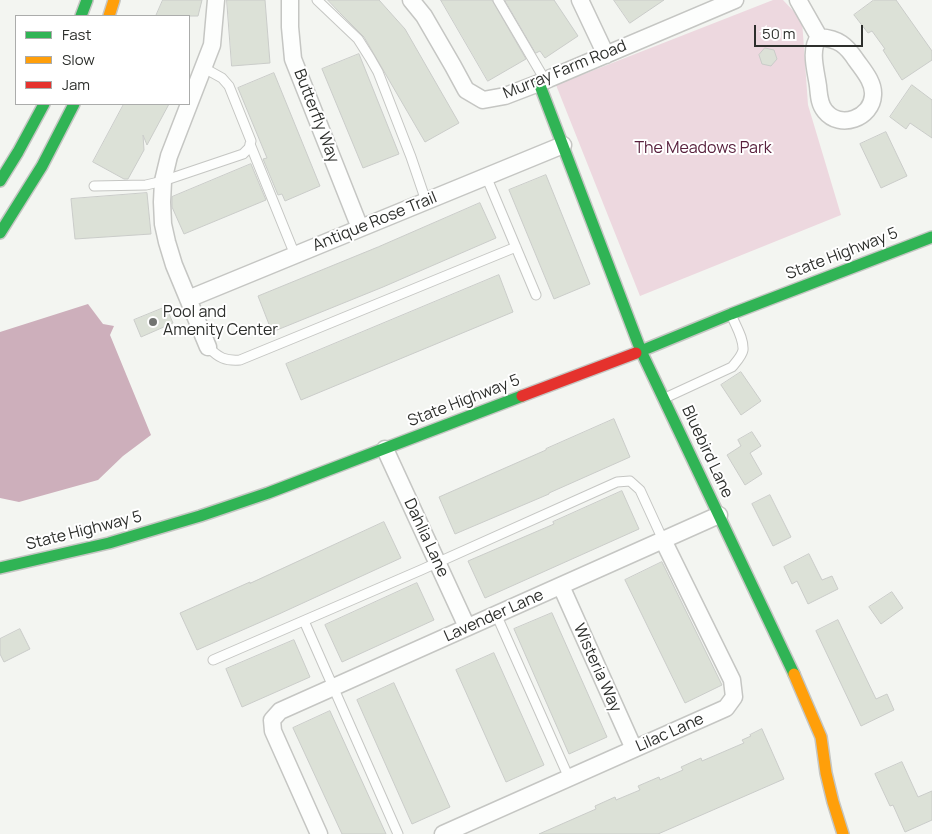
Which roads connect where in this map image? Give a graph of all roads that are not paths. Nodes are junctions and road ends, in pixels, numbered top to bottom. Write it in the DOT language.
graph roads {
  1 [pos="87,0"];
  2 [pos="114,0"];
  3 [pos="216,0"];
  4 [pos="290,0"];
  5 [pos="317,0"];
  6 [pos="411,0"];
  7 [pos="498,0"];
  8 [pos="580,0"];
  9 [pos="735,0"];
  10 [pos="798,0"];
  11 [pos="81,15"];
  12 [pos="109,15"];
  13 [pos="819,37"];
  14 [pos="606,55"];
  15 [pos="204,68"];
  16 [pos="542,82"];
  17 [pos="190,103"];
  18 [pos="43,105"];
  19 [pos="73,105"];
  20 [pos="189,105"];
  21 [pos="250,144"];
  22 [pos="563,145"];
  23 [pos="486,176"];
  24 [pos="0,181"];
  25 [pos="163,182"];
  26 [pos="94,186"];
  27 [pos="426,201"];
  28 [pos="360,228"];
  29 [pos="0,233"];
  30 [pos="932,237"];
  31 [pos="516,247"];
  32 [pos="296,255"];
  33 [pos="536,296"];
  34 [pos="188,299"];
  35 [pos="731,314"];
  36 [pos="208,347"];
  37 [pos="641,350"];
  38 [pos="664,399"];
  39 [pos="385,449"];
  40 [pos="719,515"];
  41 [pos="663,540"];
  42 [pos="438,562"];
  43 [pos="0,568"];
  44 [pos="561,586"];
  45 [pos="496,614"];
  46 [pos="304,621"];
  47 [pos="467,627"];
  48 [pos="213,660"];
  49 [pos="333,688"];
  50 [pos="634,749"];
  51 [pos="569,778"];
  52 [pos="320,834"];
  53 [pos="398,834"];
  54 [pos="443,834"];
  55 [pos="843,834"];
  1 -- 11 [label="street"];
  2 -- 12 [label="street"];
  3 -- 15 [label="street"];
  4 -- 28 [label="street, Butterfly Way"];
  5 -- 27 [label="lane"];
  6 -- 16 [label="street, Murray Farm Road"];
  7 -- 16 [label="lane"];
  8 -- 14 [label="street"];
  9 -- 14 [label="street, Murray Farm Road"];
  10 -- 13 [label="street"];
  13 -- 13 [label="street"];
  14 -- 16 [label="street, Murray Farm Road"];
  15 -- 17 [label="street"];
  15 -- 21 [label="lane"];
  16 -- 22 [label="street, Bluebird Lane"];
  18 -- 24 [label="street"];
  19 -- 29 [label="street"];
  20 -- 25 [label="street"];
  21 -- 25 [label="lane"];
  21 -- 32 [label="lane"];
  22 -- 23 [label="street, Antique Rose Trail"];
  22 -- 37 [label="street, Bluebird Lane"];
  23 -- 27 [label="street, Antique Rose Trail"];
  23 -- 31 [label="lane"];
  25 -- 26 [label="lane"];
  25 -- 34 [label="street"];
  27 -- 28 [label="street, Antique Rose Trail"];
  28 -- 32 [label="street, Antique Rose Trail"];
  30 -- 35 [label="street, State Highway 5"];
  31 -- 33 [label="lane"];
  31 -- 36 [label="lane"];
  32 -- 34 [label="street, Antique Rose Trail"];
  34 -- 36 [label="street"];
  35 -- 37 [label="street, State Highway 5"];
  35 -- 38 [label="lane"];
  37 -- 38 [label="street, Bluebird Lane"];
  37 -- 39 [label="street, State Highway 5"];
  38 -- 40 [label="street, Bluebird Lane"];
  39 -- 42 [label="street, Dahlia Lane"];
  39 -- 43 [label="street, State Highway 5"];
  40 -- 41 [label="street, Lavender Lane"];
  40 -- 55 [label="street, Bluebird Lane"];
  41 -- 42 [label="lane"];
  41 -- 44 [label="street, Lavender Lane"];
  41 -- 50 [label="street, Lilac Lane"];
  42 -- 46 [label="lane"];
  42 -- 47 [label="street, Dahlia Lane"];
  44 -- 45 [label="street, Lavender Lane"];
  44 -- 50 [label="street, Wisteria Way"];
  45 -- 47 [label="street, Lavender Lane"];
  45 -- 51 [label="lane"];
  46 -- 48 [label="lane"];
  46 -- 49 [label="lane"];
  47 -- 49 [label="street, Lavender Lane"];
  49 -- 52 [label="street, Lavender Lane"];
  49 -- 53 [label="lane"];
  50 -- 51 [label="street, Lilac Lane"];
  51 -- 54 [label="street, Lilac Lane"];
}
